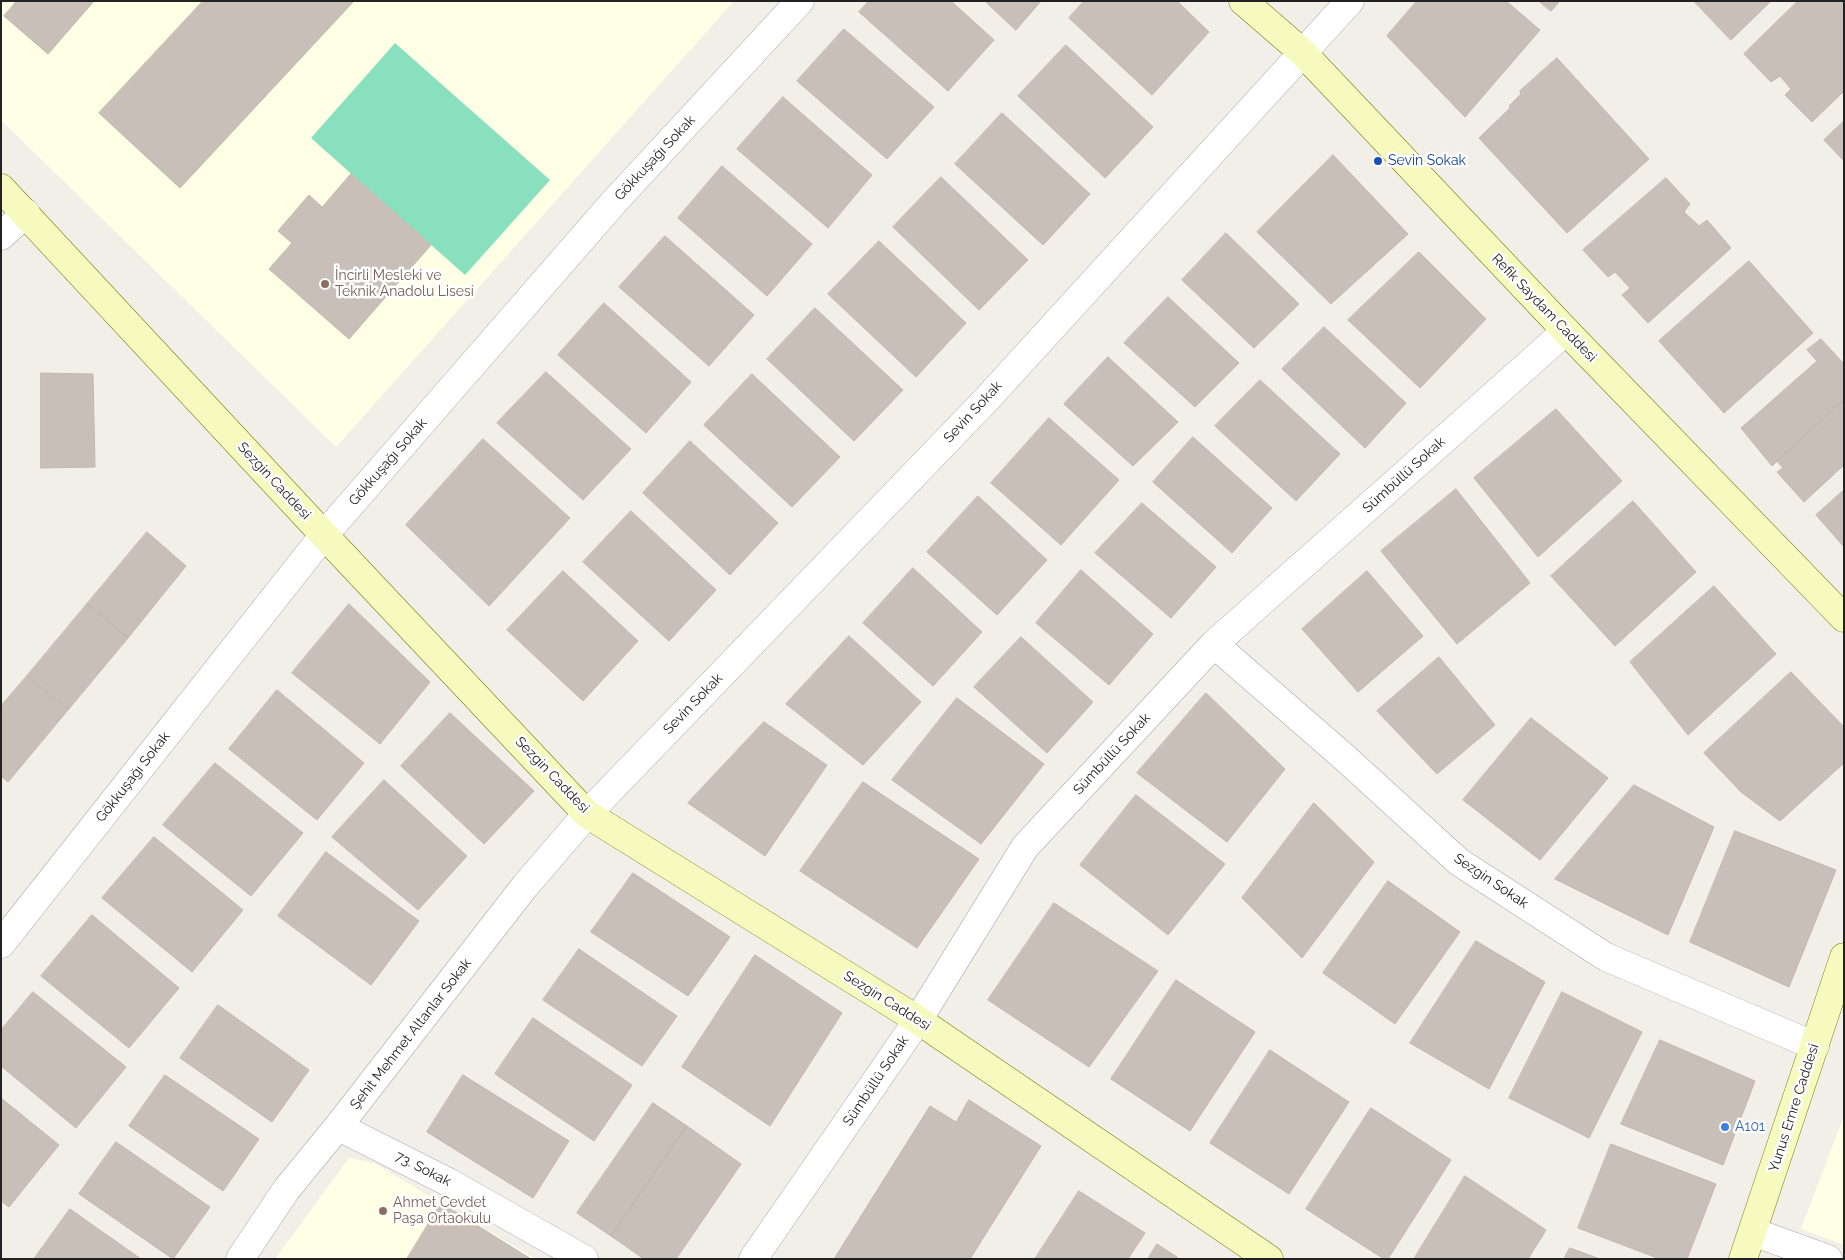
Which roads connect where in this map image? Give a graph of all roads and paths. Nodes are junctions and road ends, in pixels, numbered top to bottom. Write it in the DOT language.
graph roads {
  1 [pos="800,1"];
  2 [pos="1243,1"];
  3 [pos="1350,1"];
  4 [pos="1302,52"];
  5 [pos="1,188"];
  6 [pos="26,213"];
  7 [pos="1,236"];
  8 [pos="1566,331"];
  9 [pos="324,535"];
  10 [pos="1844,618"];
  11 [pos="1214,644"];
  12 [pos="587,814"];
  13 [pos="1,944"];
  14 [pos="1844,957"];
  15 [pos="918,1020"];
  16 [pos="1815,1046"];
  17 [pos="340,1124"];
  18 [pos="1753,1232"];
  19 [pos="240,1259"];
  20 [pos="584,1259"];
  21 [pos="753,1259"];
  22 [pos="1269,1259"];
  23 [pos="1743,1259"];
  24 [pos="1828,1259"];
  1 -- 9 [label="street, Gökkuşağı Sokak"];
  2 -- 4 [label="street, Refik Saydam Caddesi"];
  3 -- 4 [label="street, Sevin Sokak"];
  4 -- 8 [label="street, Refik Saydam Caddesi"];
  4 -- 12 [label="street, Sevin Sokak"];
  5 -- 6 [label="street, Sezgin Caddesi"];
  6 -- 7 [label="street"];
  6 -- 9 [label="street, Sezgin Caddesi"];
  8 -- 10 [label="street, Refik Saydam Caddesi"];
  8 -- 11 [label="street, Sümbüllü Sokak"];
  9 -- 12 [label="street, Sezgin Caddesi"];
  9 -- 13 [label="street, Gökkuşağı Sokak"];
  11 -- 15 [label="street, Sümbüllü Sokak"];
  11 -- 16 [label="street, Sezgin Sokak"];
  12 -- 15 [label="street, Sezgin Caddesi"];
  12 -- 17 [label="street, Şehit Mehmet Altanlar Sokak"];
  14 -- 16 [label="street, Yunus Emre Caddesi"];
  15 -- 21 [label="street, Sümbüllü Sokak"];
  15 -- 22 [label="street, Sezgin Caddesi"];
  16 -- 18 [label="street, Yunus Emre Caddesi"];
  17 -- 19 [label="street, Şehit Mehmet Altanlar Sokak"];
  17 -- 20 [label="street, 73. Sokak"];
  18 -- 23 [label="street, Yunus Emre Caddesi"];
  18 -- 24 [label="street"];
}
